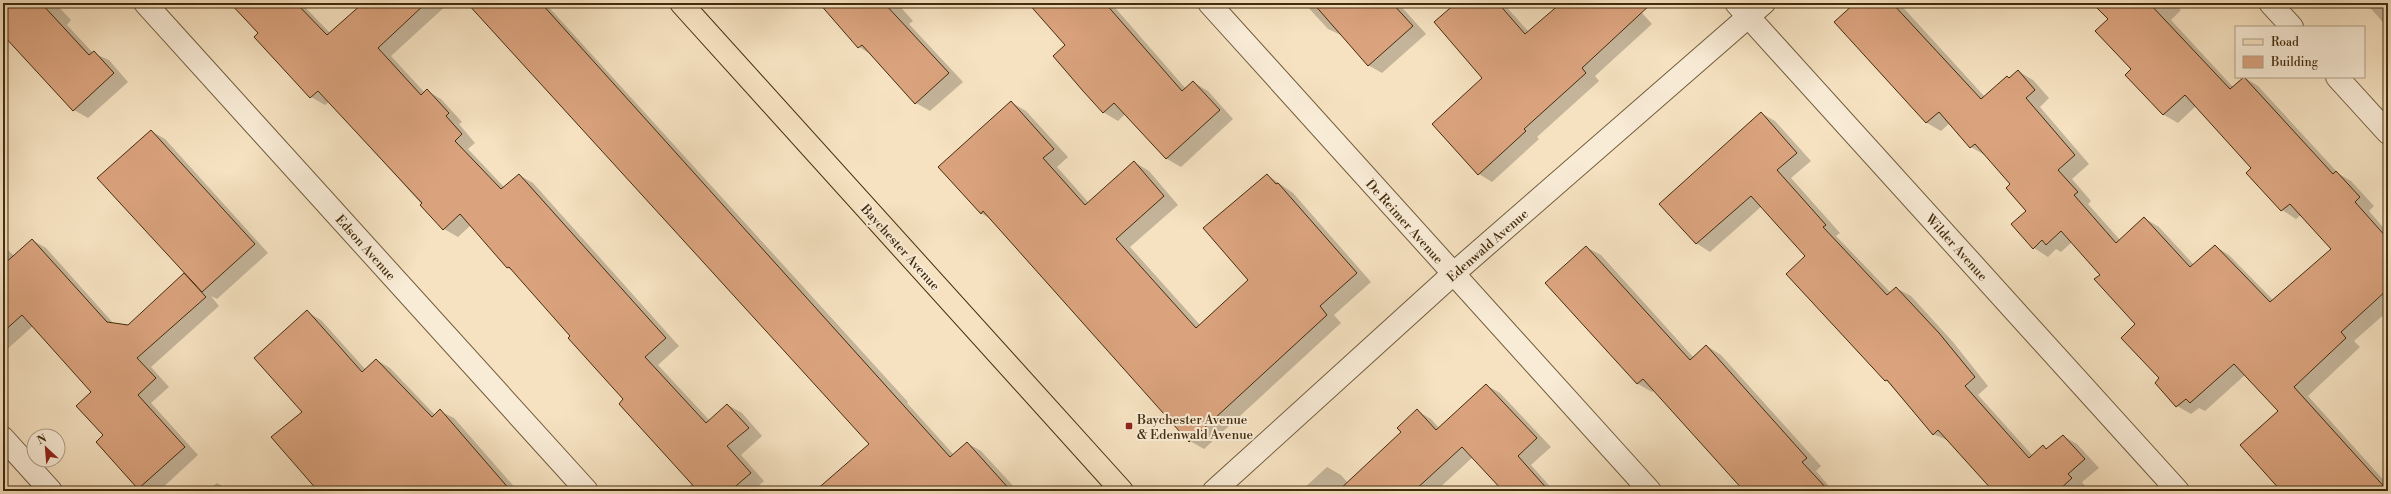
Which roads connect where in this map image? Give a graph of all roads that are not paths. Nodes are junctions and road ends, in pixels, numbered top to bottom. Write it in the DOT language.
graph roads {
  1 [pos="145,3"];
  2 [pos="681,3"];
  3 [pos="1209,3"];
  4 [pos="2270,3"];
  5 [pos="1750,8"];
  6 [pos="2291,26"];
  7 [pos="2338,78"];
  8 [pos="2388,133"];
  9 [pos="1454,274"];
  10 [pos="3,438"];
  11 [pos="52,491"];
  12 [pos="587,491"];
  13 [pos="1122,491"];
  14 [pos="1214,491"];
  15 [pos="1650,491"];
  16 [pos="2178,491"];
  1 -- 12 [label="street, Edson Avenue"];
  2 -- 13 [label="main road, Baychester Avenue"];
  3 -- 9 [label="street, De Reimer Avenue"];
  4 -- 6 [label="street"];
  5 -- 9 [label="street, Edenwald Avenue"];
  5 -- 16 [label="street, Wilder Avenue"];
  7 -- 8 [label="street"];
  9 -- 14 [label="street, Edenwald Avenue"];
  9 -- 15 [label="street, De Reimer Avenue"];
  10 -- 11 [label="street"];
}
